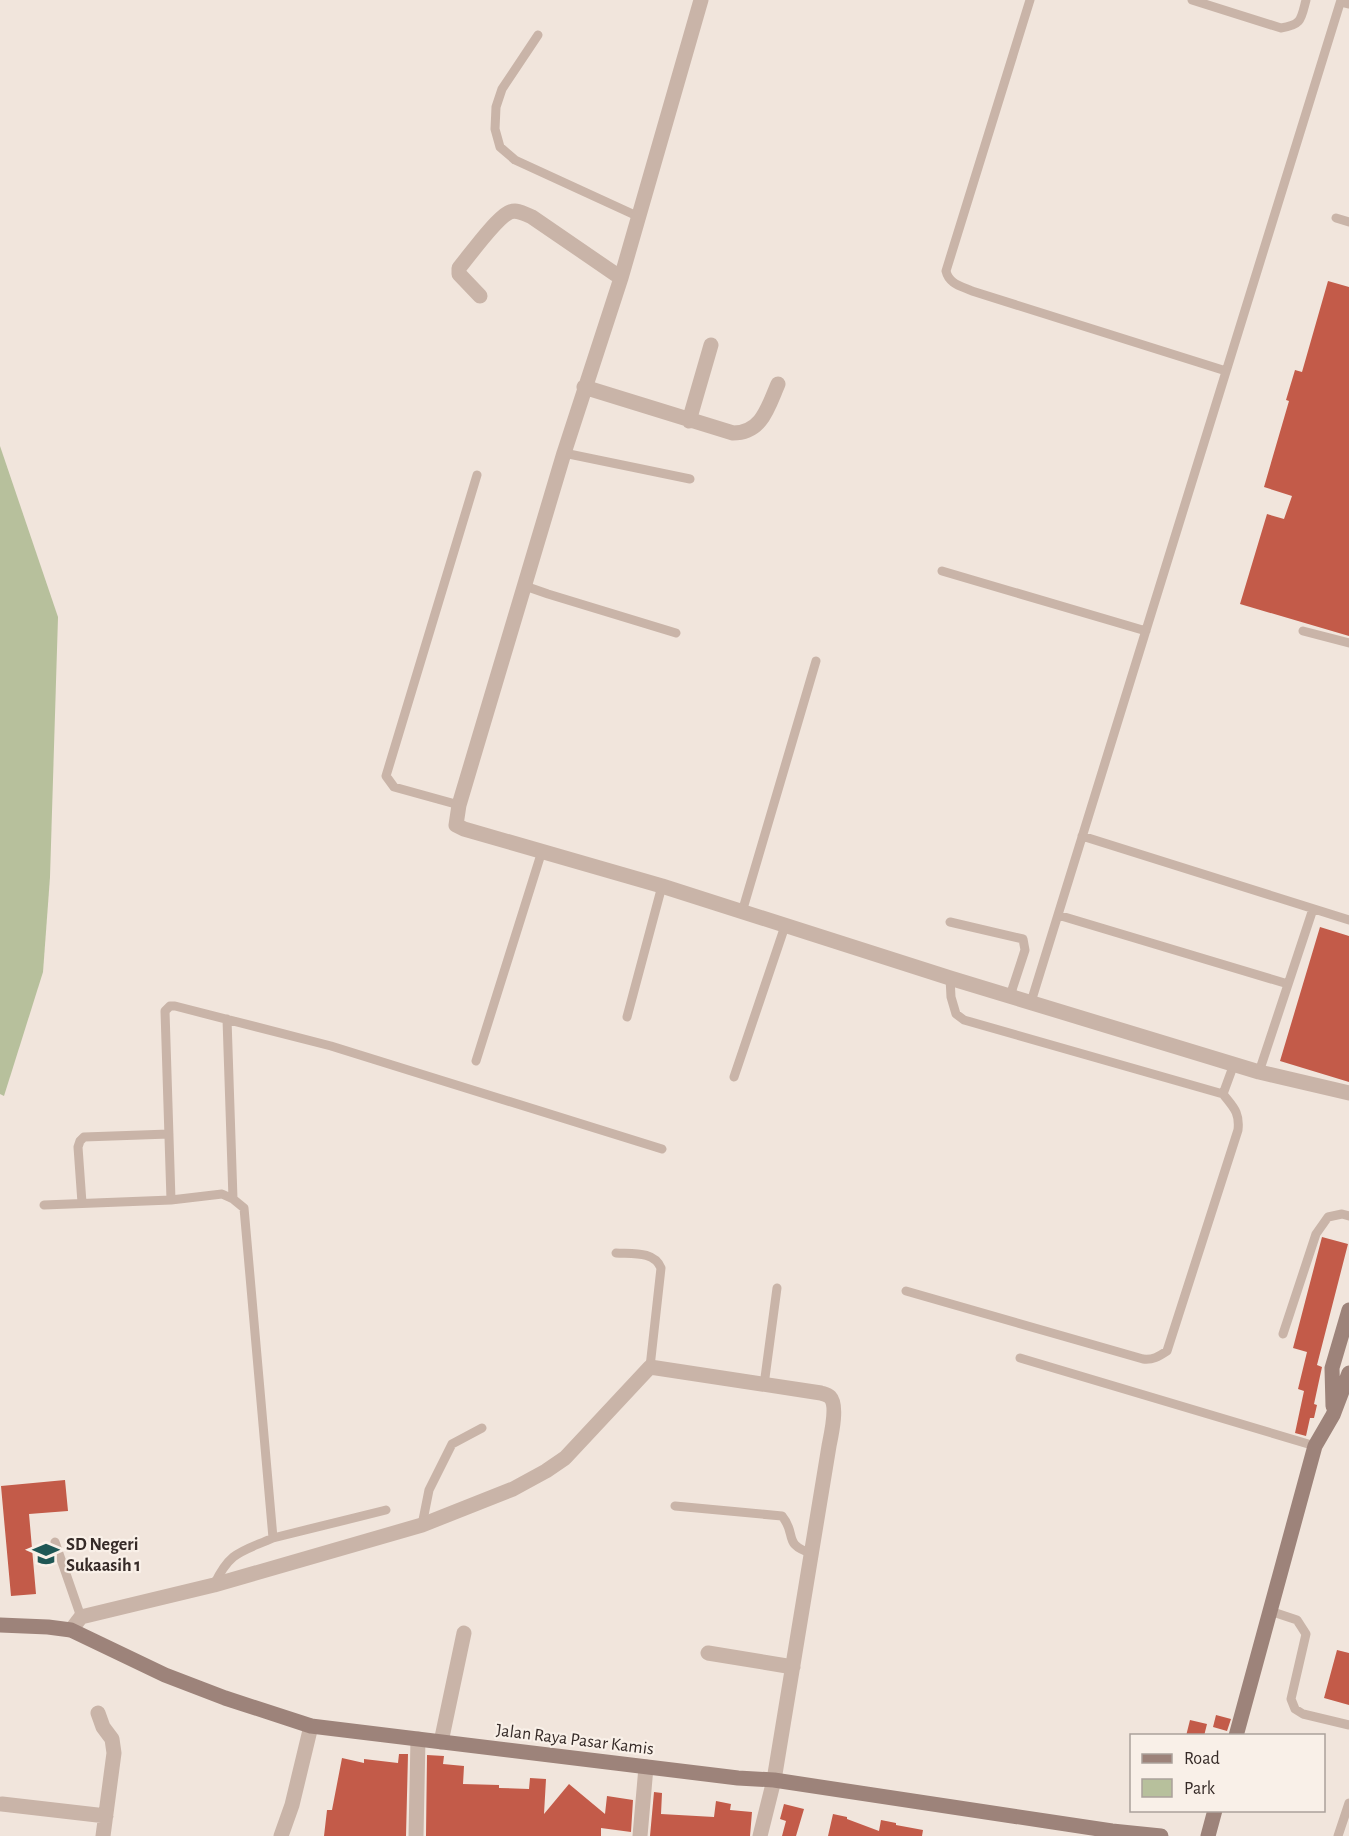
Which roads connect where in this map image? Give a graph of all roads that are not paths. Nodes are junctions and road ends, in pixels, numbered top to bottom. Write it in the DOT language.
graph roads {
  1 [pos="701,0"];
  2 [pos="1030,0"];
  3 [pos="1191,0"];
  4 [pos="1306,0"];
  5 [pos="1343,0"];
  6 [pos="1349,1"];
  7 [pos="538,35"];
  8 [pos="637,216"];
  9 [pos="1336,218"];
  10 [pos="1349,222"];
  11 [pos="621,278"];
  12 [pos="480,296"];
  13 [pos="711,345"];
  14 [pos="1226,371"];
  15 [pos="778,384"];
  16 [pos="584,387"];
  17 [pos="690,421"];
  18 [pos="564,453"];
  19 [pos="477,475"];
  20 [pos="690,479"];
  21 [pos="942,571"];
  22 [pos="525,586"];
  23 [pos="1146,631"];
  24 [pos="1303,631"];
  25 [pos="676,633"];
  26 [pos="1349,644"];
  27 [pos="816,661"];
  28 [pos="459,805"];
  29 [pos="1082,836"];
  30 [pos="542,851"];
  31 [pos="662,886"];
  32 [pos="1313,909"];
  33 [pos="742,912"];
  34 [pos="1058,915"];
  35 [pos="1349,920"];
  36 [pos="950,922"];
  37 [pos="785,926"];
  38 [pos="950,978"];
  39 [pos="1288,984"];
  40 [pos="1010,996"];
  41 [pos="1031,1002"];
  42 [pos="627,1017"];
  43 [pos="226,1019"];
  44 [pos="476,1060"];
  45 [pos="1234,1064"];
  46 [pos="1260,1072"];
  47 [pos="734,1077"];
  48 [pos="1223,1094"];
  49 [pos="1349,1094"];
  50 [pos="169,1134"];
  51 [pos="662,1149"];
  52 [pos="233,1199"];
  53 [pos="171,1200"];
  54 [pos="82,1203"];
  55 [pos="44,1205"];
  56 [pos="1349,1216"];
  57 [pos="616,1253"];
  58 [pos="777,1288"];
  59 [pos="906,1291"];
  60 [pos="1349,1310"];
  61 [pos="1283,1334"];
  62 [pos="1020,1358"];
  63 [pos="650,1367"];
  64 [pos="1332,1368"];
  65 [pos="1349,1375"];
  66 [pos="764,1384"];
  67 [pos="1334,1415"];
  68 [pos="482,1428"];
  69 [pos="1316,1446"];
  70 [pos="675,1506"];
  71 [pos="386,1510"];
  72 [pos="422,1525"];
  73 [pos="273,1538"];
  74 [pos="55,1542"];
  75 [pos="813,1554"];
  76 [pos="214,1584"];
  77 [pos="1270,1611"];
  78 [pos="81,1617"];
  79 [pos="0,1625"];
  80 [pos="71,1630"];
  81 [pos="464,1633"];
  82 [pos="708,1653"];
  83 [pos="793,1666"];
  84 [pos="98,1713"];
  85 [pos="1349,1725"];
  86 [pos="311,1726"];
  87 [pos="1237,1734"];
  88 [pos="418,1739"];
  89 [pos="441,1742"];
  90 [pos="646,1767"];
  91 [pos="774,1780"];
  92 [pos="1349,1803"];
  93 [pos="2,1804"];
  94 [pos="1214,1812"];
  95 [pos="106,1816"];
  96 [pos="1112,1833"];
  97 [pos="103,1836"];
  98 [pos="281,1836"];
  99 [pos="416,1836"];
  100 [pos="640,1836"];
  101 [pos="760,1836"];
  102 [pos="1161,1836"];
  103 [pos="1208,1836"];
  104 [pos="1338,1836"];
  1 -- 8 [label="street"];
  2 -- 14 [label="lane"];
  3 -- 4 [label="lane"];
  5 -- 6 [label="street"];
  5 -- 14 [label="lane"];
  7 -- 8 [label="lane"];
  8 -- 11 [label="street"];
  9 -- 10 [label="lane"];
  11 -- 12 [label="street"];
  11 -- 16 [label="street"];
  13 -- 17 [label="street"];
  14 -- 23 [label="lane"];
  15 -- 17 [label="street"];
  16 -- 17 [label="street"];
  16 -- 18 [label="street"];
  18 -- 20 [label="lane"];
  18 -- 22 [label="street"];
  19 -- 28 [label="lane"];
  21 -- 23 [label="lane"];
  22 -- 25 [label="lane"];
  22 -- 28 [label="street"];
  23 -- 29 [label="lane"];
  24 -- 26 [label="lane"];
  27 -- 33 [label="lane"];
  28 -- 30 [label="street"];
  29 -- 32 [label="lane"];
  29 -- 34 [label="lane"];
  30 -- 31 [label="street"];
  30 -- 44 [label="lane"];
  31 -- 33 [label="street"];
  31 -- 42 [label="lane"];
  32 -- 35 [label="lane"];
  32 -- 39 [label="lane"];
  33 -- 37 [label="street"];
  34 -- 39 [label="lane"];
  34 -- 41 [label="lane"];
  36 -- 40 [label="lane"];
  37 -- 38 [label="street"];
  37 -- 47 [label="lane"];
  38 -- 40 [label="street"];
  38 -- 48 [label="lane"];
  39 -- 46 [label="lane"];
  40 -- 41 [label="street"];
  41 -- 45 [label="street"];
  43 -- 50 [label="lane"];
  43 -- 51 [label="lane"];
  43 -- 52 [label="lane"];
  45 -- 46 [label="street"];
  45 -- 48 [label="lane"];
  46 -- 49 [label="street"];
  48 -- 59 [label="lane"];
  50 -- 53 [label="lane"];
  50 -- 54 [label="lane"];
  52 -- 53 [label="lane"];
  52 -- 73 [label="lane"];
  53 -- 54 [label="lane"];
  54 -- 55 [label="lane"];
  56 -- 61 [label="lane"];
  57 -- 63 [label="lane"];
  58 -- 66 [label="lane"];
  60 -- 64 [label="main road"];
  62 -- 69 [label="lane"];
  63 -- 66 [label="street"];
  63 -- 72 [label="street"];
  64 -- 65 [label="lane"];
  64 -- 67 [label="main road"];
  65 -- 67 [label="main road"];
  66 -- 75 [label="street"];
  67 -- 69 [label="main road"];
  68 -- 72 [label="lane"];
  69 -- 77 [label="main road"];
  70 -- 75 [label="lane"];
  71 -- 73 [label="lane"];
  72 -- 76 [label="street"];
  73 -- 76 [label="lane"];
  74 -- 78 [label="lane"];
  75 -- 83 [label="street"];
  76 -- 78 [label="street"];
  77 -- 85 [label="lane"];
  77 -- 87 [label="main road"];
  78 -- 80 [label="street"];
  79 -- 80 [label="main road, Jalan Raya Pasar Kamis"];
  80 -- 86 [label="main road, Jalan Raya Pasar Kamis"];
  81 -- 89 [label="street"];
  82 -- 83 [label="street"];
  83 -- 91 [label="street"];
  84 -- 95 [label="street"];
  86 -- 88 [label="main road, Jalan Raya Pasar Kamis"];
  86 -- 98 [label="street"];
  88 -- 89 [label="main road, Jalan Raya Pasar Kamis"];
  88 -- 99 [label="street"];
  89 -- 90 [label="main road, Jalan Raya Pasar Kamis"];
  90 -- 91 [label="main road, Jalan Raya Pasar Kamis"];
  90 -- 100 [label="street"];
  91 -- 96 [label="main road, Jalan Raya Pasar Kamis"];
  91 -- 101 [label="street"];
  92 -- 104 [label="lane"];
  93 -- 95 [label="street"];
  94 -- 103 [label="main road"];
  95 -- 97 [label="street"];
  96 -- 102 [label="main road, Jalan Raya Pasar Kamis"];
}
